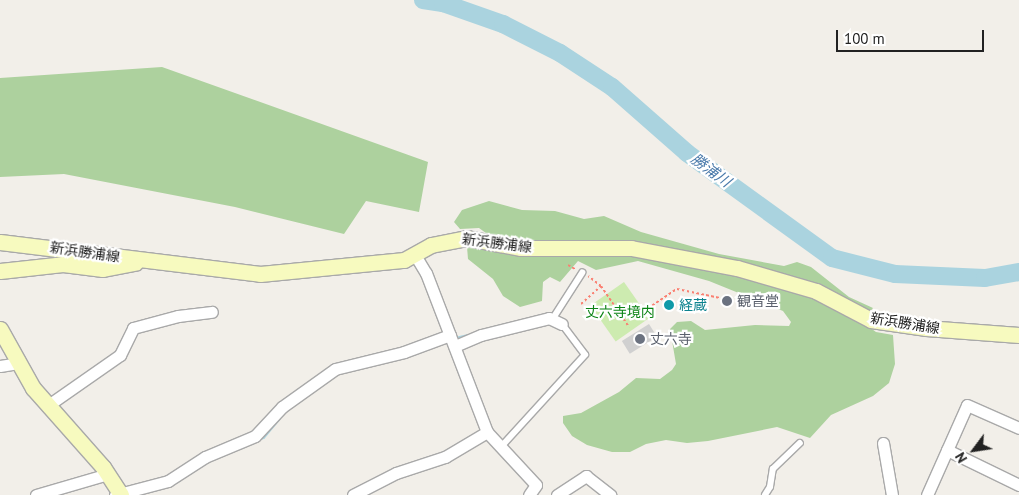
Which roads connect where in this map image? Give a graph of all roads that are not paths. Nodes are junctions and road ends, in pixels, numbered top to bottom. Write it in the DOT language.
graph roads {
  1 [pos="0,242"];
  2 [pos="415,255"];
  3 [pos="146,260"];
  4 [pos="0,271"];
  5 [pos="582,273"];
  6 [pos="212,312"];
  7 [pos="557,322"];
  8 [pos="0,329"];
  9 [pos="1019,335"];
  10 [pos="452,341"];
  11 [pos="18,362"];
  12 [pos="0,366"];
  13 [pos="46,406"];
  14 [pos="1019,428"];
  15 [pos="487,432"];
  16 [pos="800,442"];
  17 [pos="883,443"];
  18 [pos="500,448"];
  19 [pos="947,450"];
  20 [pos="108,474"];
  21 [pos="536,485"];
  22 [pos="1019,485"];
  23 [pos="119,494"];
  24 [pos="36,495"];
  25 [pos="353,495"];
  26 [pos="529,495"];
  27 [pos="551,495"];
  28 [pos="557,495"];
  29 [pos="610,495"];
  30 [pos="764,495"];
  31 [pos="892,495"];
  32 [pos="928,495"];
  1 -- 3 [label="main road, 新浜勝浦線"];
  2 -- 3 [label="main road, 新浜勝浦線"];
  2 -- 9 [label="main road, 新浜勝浦線"];
  2 -- 10 [label="street"];
  3 -- 4 [label="main road"];
  5 -- 7 [label="lane"];
  6 -- 13 [label="street"];
  7 -- 10 [label="street"];
  7 -- 18 [label="lane"];
  8 -- 11 [label="main road"];
  10 -- 15 [label="street"];
  10 -- 23 [label="street"];
  11 -- 12 [label="street"];
  11 -- 13 [label="main road"];
  13 -- 20 [label="main road"];
  14 -- 19 [label="street"];
  15 -- 18 [label="street"];
  15 -- 25 [label="street"];
  16 -- 30 [label="lane"];
  17 -- 31 [label="street"];
  18 -- 21 [label="street"];
  19 -- 22 [label="street"];
  19 -- 32 [label="street"];
  20 -- 23 [label="main road"];
  20 -- 24 [label="street"];
  21 -- 26 [label="street"];
  21 -- 27 [label="street"];
  28 -- 29 [label="street"];
}
